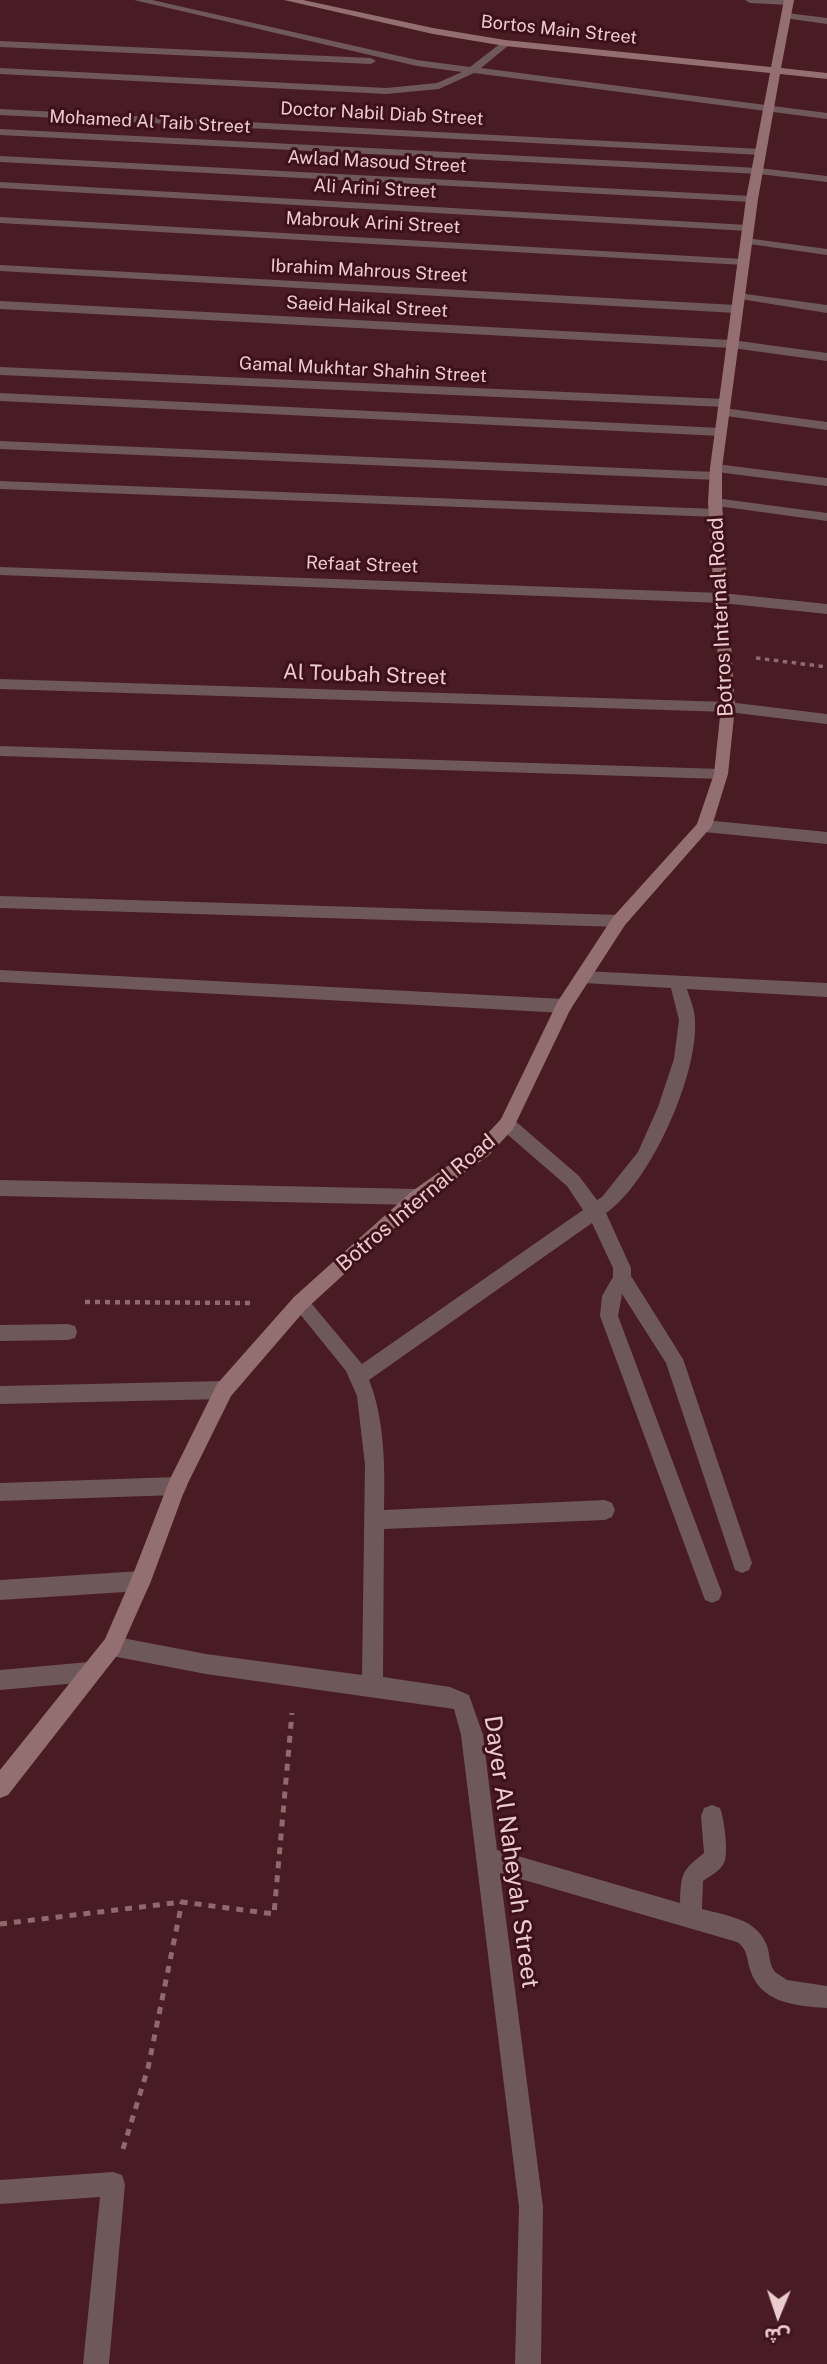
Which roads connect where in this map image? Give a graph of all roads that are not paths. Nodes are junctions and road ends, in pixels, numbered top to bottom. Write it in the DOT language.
graph roads {
  1 [pos="139,0"];
  2 [pos="289,0"];
  3 [pos="750,0"];
  4 [pos="788,6"];
  5 [pos="827,21"];
  6 [pos="505,43"];
  7 [pos="0,44"];
  8 [pos="417,63"];
  9 [pos="0,71"];
  10 [pos="473,71"];
  11 [pos="778,71"];
  12 [pos="827,76"];
  13 [pos="771,110"];
  14 [pos="0,112"];
  15 [pos="827,116"];
  16 [pos="0,132"];
  17 [pos="761,152"];
  18 [pos="0,159"];
  19 [pos="759,171"];
  20 [pos="827,179"];
  21 [pos="0,185"];
  22 [pos="752,200"];
  23 [pos="0,220"];
  24 [pos="747,235"];
  25 [pos="827,252"];
  26 [pos="744,262"];
  27 [pos="0,268"];
  28 [pos="737,303"];
  29 [pos="0,305"];
  30 [pos="827,309"];
  31 [pos="732,344"];
  32 [pos="827,357"];
  33 [pos="0,371"];
  34 [pos="32,372"];
  35 [pos="0,397"];
  36 [pos="22,398"];
  37 [pos="724,407"];
  38 [pos="827,426"];
  39 [pos="721,432"];
  40 [pos="0,446"];
  41 [pos="716,472"];
  42 [pos="827,482"];
  43 [pos="0,485"];
  44 [pos="715,507"];
  45 [pos="827,516"];
  46 [pos="0,571"];
  47 [pos="722,598"];
  48 [pos="827,609"];
  49 [pos="0,684"];
  50 [pos="728,707"];
  51 [pos="827,719"];
  52 [pos="0,751"];
  53 [pos="721,774"];
  54 [pos="704,825"];
  55 [pos="827,838"];
  56 [pos="0,902"];
  57 [pos="619,921"];
  58 [pos="0,976"];
  59 [pos="583,977"];
  60 [pos="677,982"];
  61 [pos="827,990"];
  62 [pos="565,1006"];
  63 [pos="507,1124"];
  64 [pos="0,1188"];
  65 [pos="416,1197"];
  66 [pos="594,1211"];
  67 [pos="622,1278"];
  68 [pos="300,1303"];
  69 [pos="68,1332"];
  70 [pos="0,1333"];
  71 [pos="358,1377"];
  72 [pos="224,1390"];
  73 [pos="0,1395"];
  74 [pos="177,1486"];
  75 [pos="0,1492"];
  76 [pos="605,1510"];
  77 [pos="374,1520"];
  78 [pos="742,1563"];
  79 [pos="141,1581"];
  80 [pos="0,1590"];
  81 [pos="712,1594"];
  82 [pos="112,1646"];
  83 [pos="89,1672"];
  84 [pos="0,1680"];
  85 [pos="372,1686"];
  86 [pos="2,1783"];
  87 [pos="712,1816"];
  88 [pos="487,1858"];
  89 [pos="691,1917"];
  90 [pos="827,1997"];
  91 [pos="0,2192"];
  92 [pos="96,2364"];
  93 [pos="528,2364"];
  1 -- 8 [label="street"];
  2 -- 6 [label="street, Bortos Main Street"];
  3 -- 4 [label="street"];
  4 -- 5 [label="street"];
  4 -- 11 [label="street, Botros Internal Road"];
  6 -- 10 [label="street"];
  6 -- 11 [label="street, Bortos Main Street"];
  7 -- 8 [label="street"];
  8 -- 10 [label="street"];
  9 -- 10 [label="street"];
  10 -- 13 [label="street"];
  11 -- 12 [label="street, Bortos Main Street"];
  11 -- 13 [label="street, Botros Internal Road"];
  13 -- 15 [label="street"];
  13 -- 17 [label="street, Botros Internal Road"];
  14 -- 17 [label="street, Doctor Nabil Diab Street"];
  16 -- 19 [label="street, Mohamed Al Taib Street"];
  17 -- 19 [label="street, Botros Internal Road"];
  18 -- 22 [label="street, Awlad Masoud Street"];
  19 -- 20 [label="street, Mohamed Al Taib Street"];
  19 -- 22 [label="street, Botros Internal Road"];
  21 -- 24 [label="street, Ali Arini Street"];
  22 -- 24 [label="street, Botros Internal Road"];
  23 -- 26 [label="street, Mabrouk Arini Street"];
  24 -- 25 [label="street, Ali Arini Street"];
  24 -- 26 [label="street, Botros Internal Road"];
  26 -- 28 [label="street, Botros Internal Road"];
  27 -- 28 [label="street, Ibrahim Mahrous Street"];
  28 -- 30 [label="street, Ibrahim Mahrous Street"];
  28 -- 31 [label="street, Botros Internal Road"];
  29 -- 31 [label="street, Saeid Haikal Street"];
  31 -- 32 [label="street, Saeid Haikal Street"];
  31 -- 37 [label="street, Botros Internal Road"];
  33 -- 34 [label="street, Gamal Mukhtar Shahin Street"];
  34 -- 36 [label="street"];
  34 -- 37 [label="street, Gamal Mukhtar Shahin Street"];
  35 -- 36 [label="street"];
  36 -- 39 [label="street"];
  37 -- 38 [label="street, Gamal Mukhtar Shahin Street"];
  37 -- 39 [label="street, Botros Internal Road"];
  39 -- 41 [label="street, Botros Internal Road"];
  40 -- 41 [label="street"];
  41 -- 42 [label="street"];
  41 -- 44 [label="street, Botros Internal Road"];
  43 -- 44 [label="street"];
  44 -- 45 [label="street"];
  44 -- 47 [label="street, Botros Internal Road"];
  46 -- 47 [label="street, Refaat Street"];
  47 -- 48 [label="street, Refaat Street"];
  47 -- 50 [label="street, Botros Internal Road"];
  49 -- 50 [label="street, Al Toubah Street"];
  50 -- 51 [label="street, Al Toubah Street"];
  50 -- 53 [label="street, Botros Internal Road"];
  52 -- 53 [label="street"];
  53 -- 54 [label="street, Botros Internal Road"];
  54 -- 55 [label="street"];
  54 -- 57 [label="street, Botros Internal Road"];
  56 -- 57 [label="street"];
  57 -- 59 [label="street, Botros Internal Road"];
  58 -- 62 [label="street"];
  59 -- 60 [label="street"];
  59 -- 62 [label="street, Botros Internal Road"];
  60 -- 61 [label="street"];
  60 -- 66 [label="street"];
  62 -- 63 [label="street, Botros Internal Road"];
  63 -- 65 [label="street, Botros Internal Road"];
  63 -- 66 [label="street"];
  64 -- 65 [label="street"];
  65 -- 68 [label="street, Botros Internal Road"];
  66 -- 67 [label="street"];
  66 -- 71 [label="street"];
  67 -- 78 [label="street"];
  67 -- 81 [label="street"];
  68 -- 71 [label="street"];
  68 -- 72 [label="street, Botros Internal Road"];
  69 -- 70 [label="street"];
  71 -- 77 [label="street"];
  72 -- 73 [label="street"];
  72 -- 74 [label="street, Botros Internal Road"];
  74 -- 75 [label="street"];
  74 -- 79 [label="street, Botros Internal Road"];
  76 -- 77 [label="street"];
  77 -- 85 [label="street"];
  79 -- 80 [label="street"];
  79 -- 82 [label="street, Botros Internal Road"];
  82 -- 83 [label="street, Botros Internal Road"];
  82 -- 85 [label="street, Dayer Al Naheyah Street"];
  83 -- 84 [label="street"];
  83 -- 86 [label="street, Botros Internal Road"];
  85 -- 88 [label="street, Dayer Al Naheyah Street"];
  87 -- 89 [label="street"];
  88 -- 89 [label="street"];
  88 -- 93 [label="street, Dayer Al Naheyah Street"];
  89 -- 90 [label="street"];
  91 -- 92 [label="street"];
}
